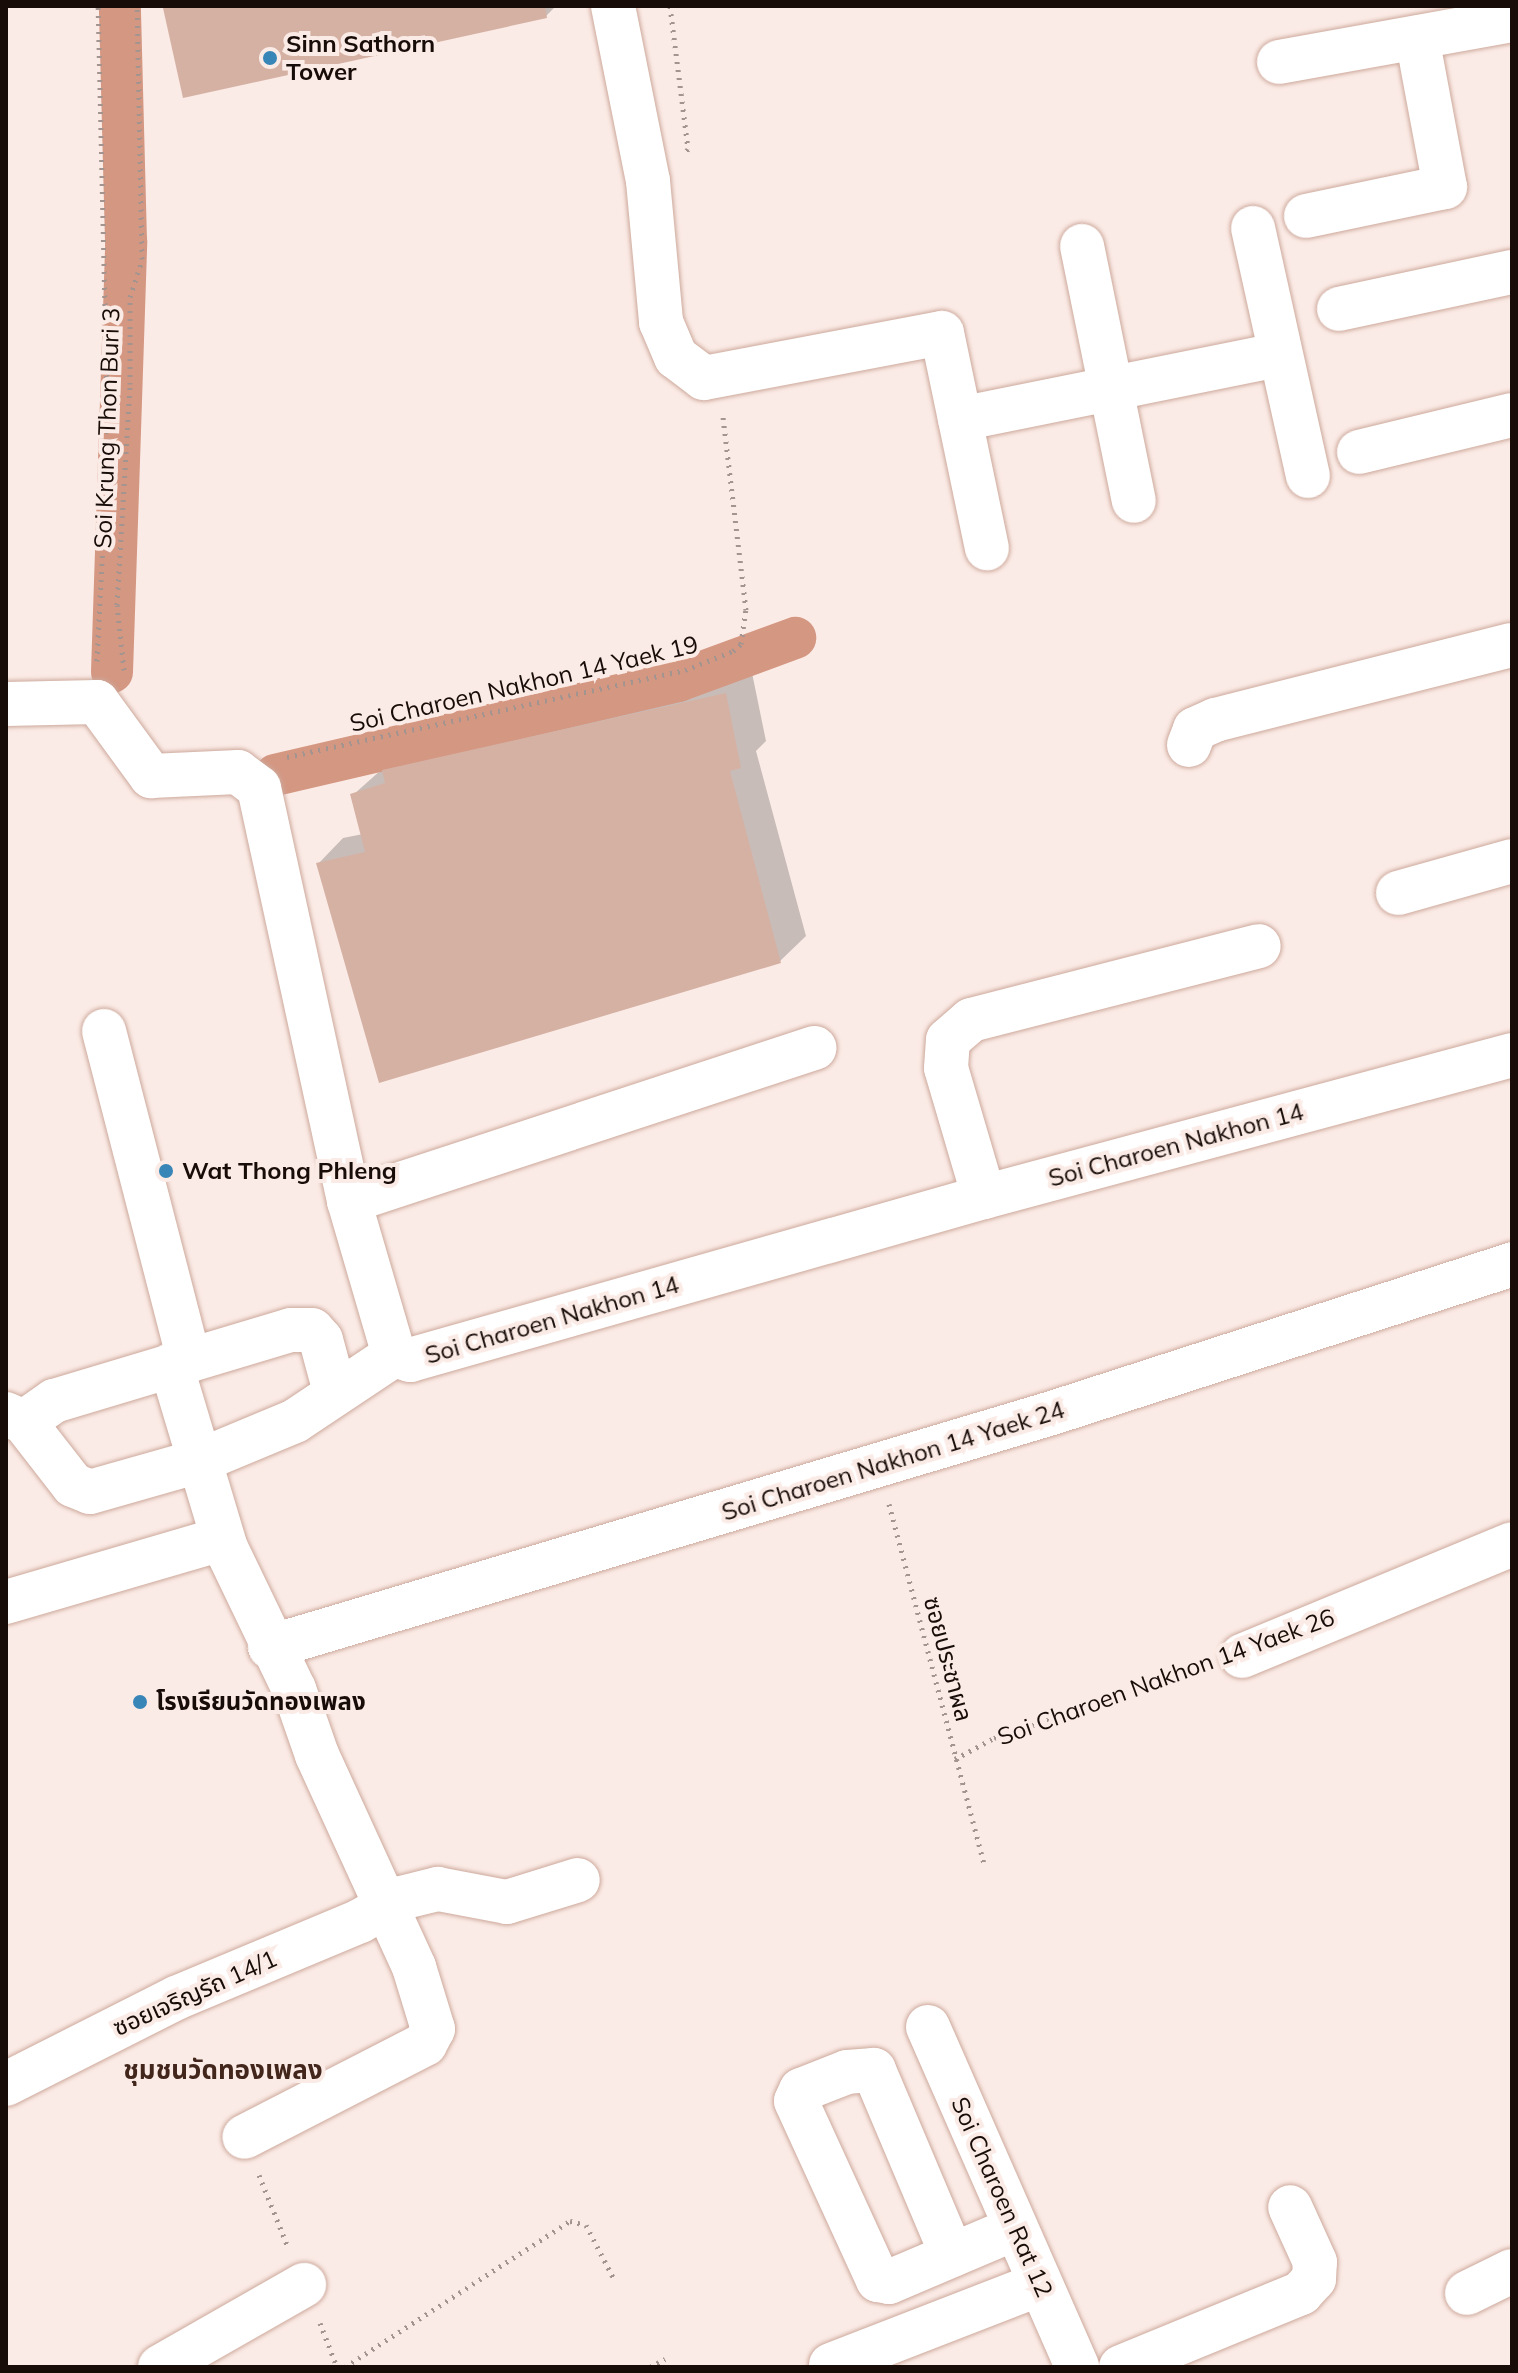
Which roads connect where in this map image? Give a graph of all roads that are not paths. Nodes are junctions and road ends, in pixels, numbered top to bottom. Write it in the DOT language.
graph roads {
  1 [pos="613,6"];
  2 [pos="1512,20"];
  3 [pos="1417,38"];
  4 [pos="1279,62"];
  5 [pos="1306,216"];
  6 [pos="1253,228"];
  7 [pos="1082,246"];
  8 [pos="1512,272"];
  9 [pos="1339,309"];
  10 [pos="1278,355"];
  11 [pos="1111,389"];
  12 [pos="1512,415"];
  13 [pos="960,419"];
  14 [pos="1359,452"];
  15 [pos="1308,476"];
  16 [pos="1134,501"];
  17 [pos="987,548"];
  18 [pos="1512,645"];
  19 [pos="6,704"];
  20 [pos="1189,745"];
  21 [pos="1512,861"];
  22 [pos="1398,893"];
  23 [pos="1259,946"];
  24 [pos="104,1031"];
  25 [pos="815,1048"];
  26 [pos="1512,1055"];
  27 [pos="984,1197"];
  28 [pos="349,1201"];
  29 [pos="1512,1264"];
  30 [pos="394,1355"];
  31 [pos="180,1363"];
  32 [pos="335,1392"];
  33 [pos="15,1418"];
  34 [pos="199,1461"];
  35 [pos="222,1539"];
  36 [pos="1512,1544"];
  37 [pos="6,1602"];
  38 [pos="270,1647"];
  39 [pos="1242,1656"];
  40 [pos="578,1880"];
  41 [pos="385,1906"];
  42 [pos="928,2027"];
  43 [pos="6,2084"];
  44 [pos="244,2137"];
  45 [pos="1290,2207"];
  46 [pos="1016,2228"];
  47 [pos="952,2255"];
  48 [pos="1512,2271"];
  49 [pos="1040,2284"];
  50 [pos="304,2285"];
  51 [pos="1467,2293"];
  52 [pos="831,2365"];
  53 [pos="160,2367"];
  54 [pos="1077,2367"];
  55 [pos="1121,2367"];
  1 -- 13 [label="street"];
  2 -- 3 [label="street"];
  3 -- 4 [label="street"];
  3 -- 5 [label="street"];
  6 -- 10 [label="street"];
  7 -- 11 [label="street"];
  8 -- 9 [label="street"];
  10 -- 11 [label="street"];
  10 -- 15 [label="street"];
  11 -- 13 [label="street"];
  11 -- 16 [label="street"];
  12 -- 14 [label="street"];
  13 -- 17 [label="street"];
  18 -- 20 [label="street"];
  19 -- 28 [label="street, Soi Charoen Nakhon 14"];
  21 -- 22 [label="street"];
  23 -- 27 [label="street"];
  24 -- 31 [label="street"];
  25 -- 28 [label="street"];
  26 -- 27 [label="street, Soi Charoen Nakhon 14"];
  27 -- 30 [label="street, Soi Charoen Nakhon 14"];
  28 -- 30 [label="street, Soi Charoen Nakhon 14"];
  29 -- 38 [label="street, Soi Charoen Nakhon 14 Yaek 24"];
  30 -- 32 [label="street"];
  31 -- 32 [label="street"];
  31 -- 33 [label="street"];
  31 -- 34 [label="street"];
  32 -- 34 [label="street"];
  33 -- 34 [label="street"];
  34 -- 35 [label="street"];
  35 -- 37 [label="street"];
  35 -- 38 [label="street"];
  36 -- 39 [label="street, Soi Charoen Nakhon 14 Yaek 26"];
  38 -- 41 [label="street"];
  40 -- 41 [label="street, ซอยเจริญรัถ 14/1"];
  41 -- 43 [label="street, ซอยเจริญรัถ 14/1"];
  41 -- 44 [label="street"];
  42 -- 46 [label="street, Soi Charoen Rat 12"];
  45 -- 55 [label="street"];
  46 -- 47 [label="street"];
  46 -- 49 [label="street, Soi Charoen Rat 12"];
  47 -- 47 [label="street"];
  48 -- 51 [label="street"];
  49 -- 52 [label="street"];
  49 -- 54 [label="street, Soi Charoen Rat 12"];
  50 -- 53 [label="street"];
}
